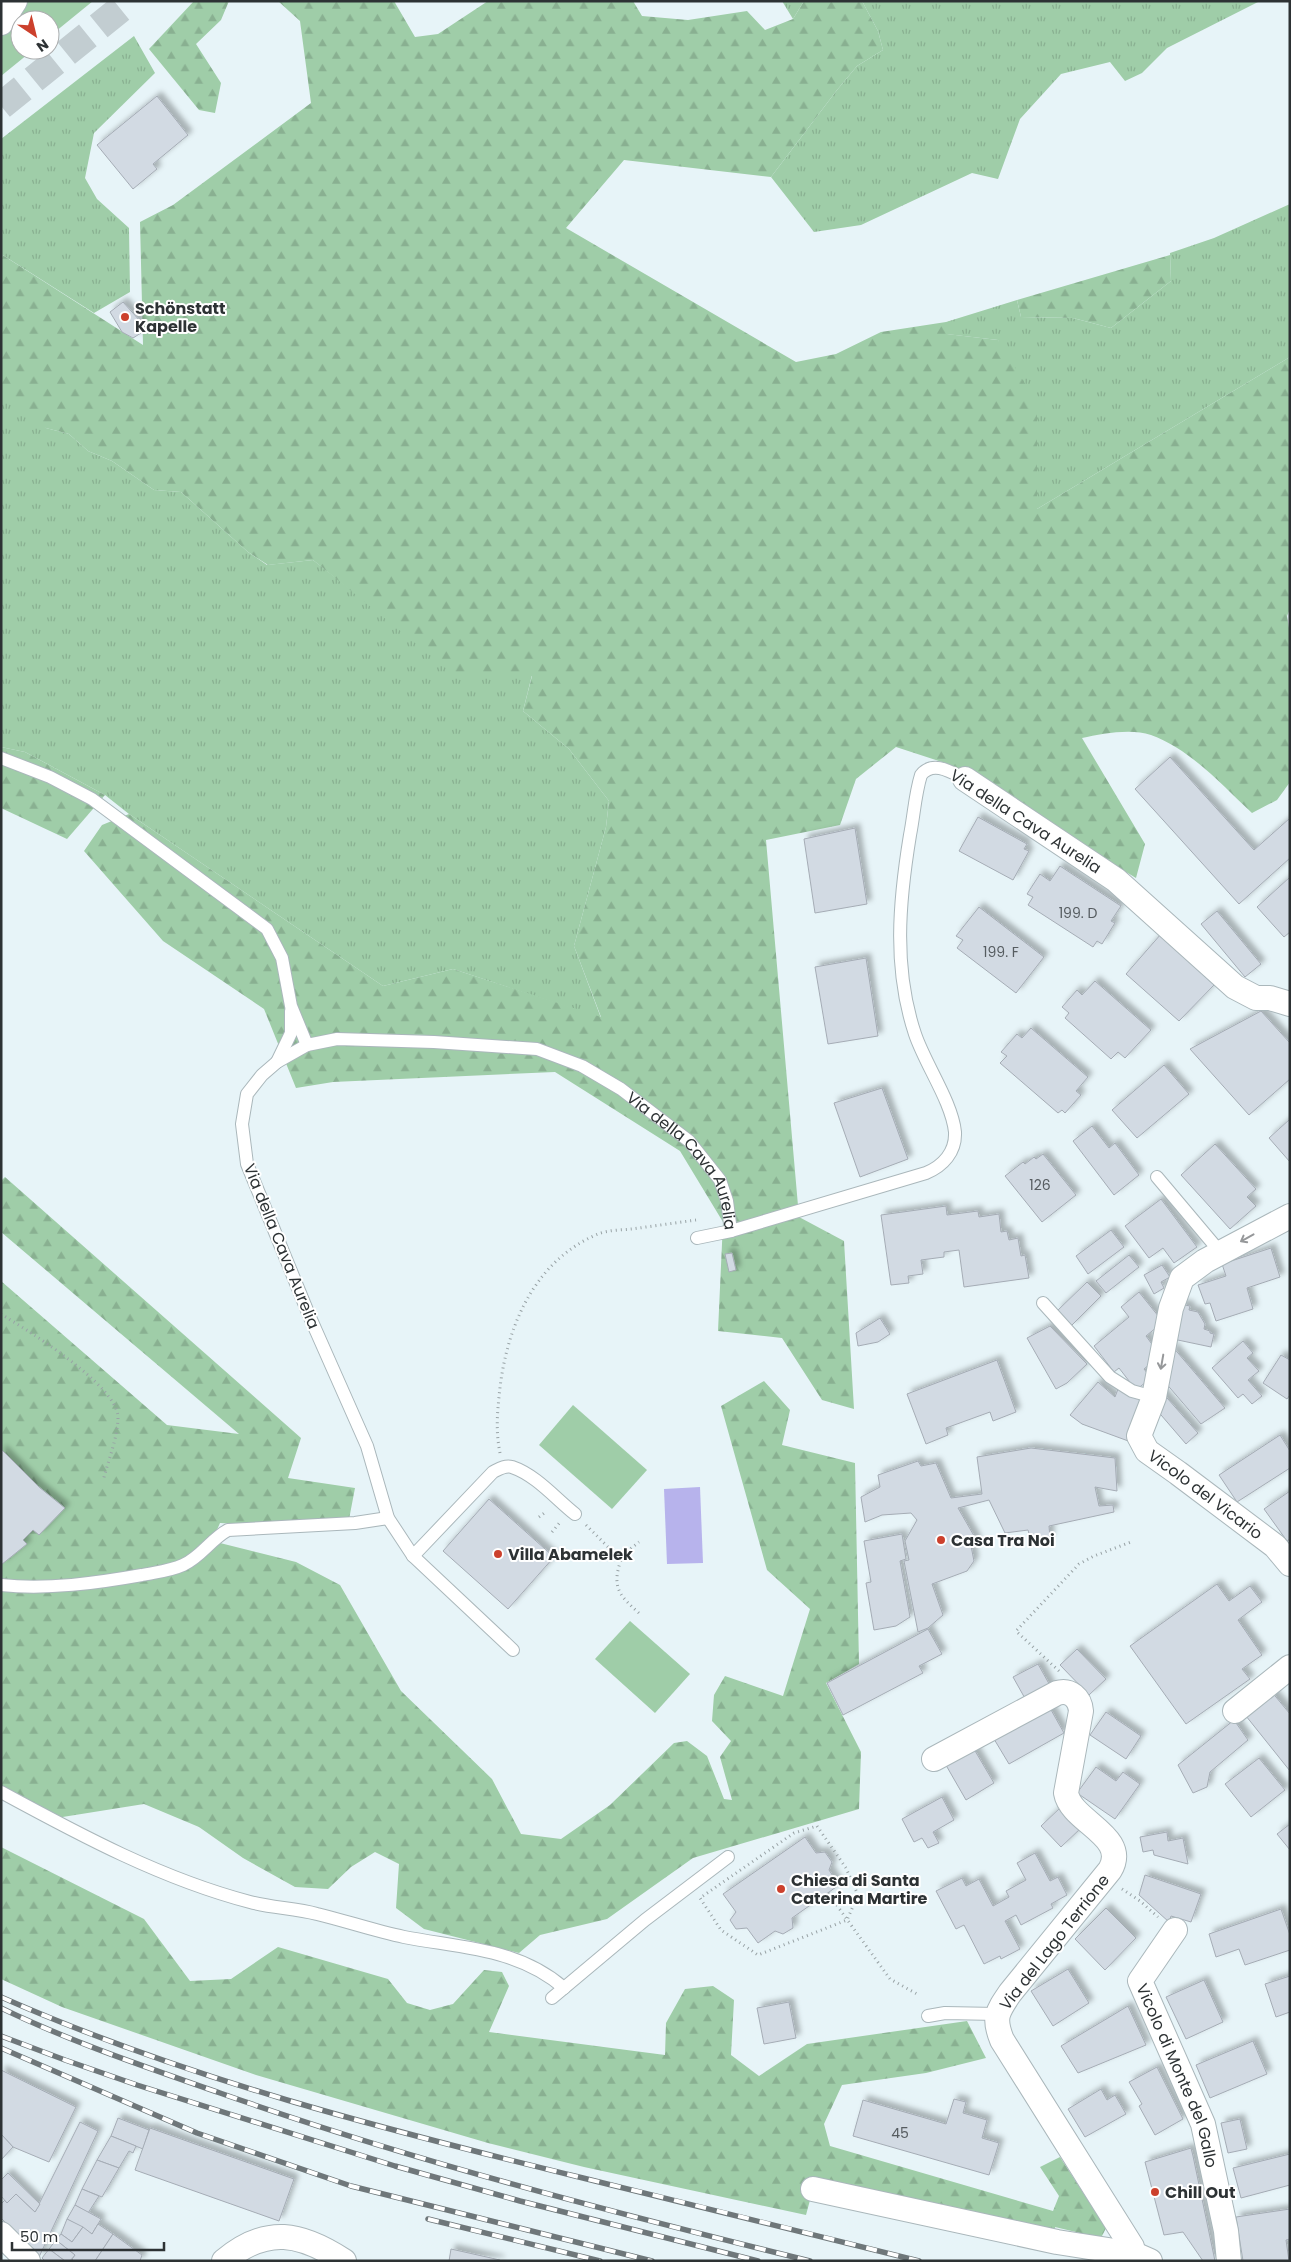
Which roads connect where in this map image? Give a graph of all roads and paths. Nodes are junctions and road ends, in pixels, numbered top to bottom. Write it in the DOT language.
graph roads {
  1 [pos="16,1"];
  2 [pos="1,23"];
  3 [pos="1,758"];
  4 [pos="965,779"];
  5 [pos="1290,1004"];
  6 [pos="291,1006"];
  7 [pos="307,1045"];
  8 [pos="277,1062"];
  9 [pos="1157,1177"];
  10 [pos="728,1214"];
  11 [pos="1290,1216"];
  12 [pos="731,1231"];
  13 [pos="697,1238"];
  14 [pos="1221,1253"];
  15 [pos="1043,1304"];
  16 [pos="1,1314"];
  17 [pos="1154,1397"];
  18 [pos="504,1467"];
  19 [pos="103,1481"];
  20 [pos="549,1510"];
  21 [pos="575,1514"];
  22 [pos="539,1517"];
  23 [pos="388,1518"];
  24 [pos="558,1525"];
  25 [pos="552,1532"];
  26 [pos="639,1542"];
  27 [pos="1131,1542"];
  28 [pos="413,1556"];
  29 [pos="619,1558"];
  30 [pos="1290,1564"];
  31 [pos="1,1585"];
  32 [pos="640,1614"];
  33 [pos="513,1650"];
  34 [pos="1290,1667"];
  35 [pos="1062,1673"];
  36 [pos="1235,1711"];
  37 [pos="934,1759"];
  38 [pos="1,1792"];
  39 [pos="728,1857"];
  40 [pos="1104,1878"];
  41 [pos="828,1893"];
  42 [pos="847,1920"];
  43 [pos="1175,1930"];
  44 [pos="564,1988"];
  45 [pos="917,1994"];
  46 [pos="552,1998"];
  47 [pos="997,2014"];
  48 [pos="928,2016"];
  49 [pos="813,2189"];
  50 [pos="1,2234"];
  51 [pos="1142,2258"];
  52 [pos="28,2261"];
  53 [pos="224,2261"];
  54 [pos="344,2261"];
  55 [pos="1229,2261"];
  1 -- 2 [label="street"];
  3 -- 6 [label="lane"];
  4 -- 5 [label="street, Via della Cava Aurelia"];
  4 -- 12 [label="lane, Via della Cava Aurelia"];
  6 -- 7 [label="lane"];
  6 -- 8 [label="lane"];
  7 -- 8 [label="lane, Via della Cava Aurelia"];
  7 -- 10 [label="lane, Via della Cava Aurelia"];
  8 -- 23 [label="lane, Via della Cava Aurelia"];
  9 -- 14 [label="lane"];
  10 -- 12 [label="lane, Via della Cava Aurelia"];
  10 -- 18 [label="path"];
  11 -- 14 [label="street, Vicolo del Vicario, one-way"];
  12 -- 13 [label="lane"];
  14 -- 17 [label="street, Vicolo del Vicario, one-way"];
  15 -- 17 [label="lane"];
  16 -- 19 [label="path"];
  17 -- 30 [label="street, Vicolo del Vicario"];
  18 -- 21 [label="lane"];
  18 -- 28 [label="lane"];
  20 -- 22 [label="path"];
  21 -- 29 [label="path"];
  23 -- 28 [label="lane, Via della Cava Aurelia"];
  23 -- 31 [label="lane"];
  24 -- 25 [label="path"];
  26 -- 29 [label="path"];
  27 -- 35 [label="path"];
  28 -- 33 [label="lane, Via della Cava Aurelia"];
  29 -- 32 [label="path"];
  34 -- 36 [label="street"];
  37 -- 40 [label="street, Via del Lago Terrione"];
  38 -- 44 [label="lane"];
  39 -- 44 [label="lane"];
  40 -- 43 [label="path"];
  40 -- 47 [label="street, Via del Lago Terrione"];
  41 -- 42 [label="path"];
  42 -- 42 [label="path"];
  42 -- 45 [label="path"];
  43 -- 55 [label="street, Vicolo di Monte del Gallo"];
  44 -- 46 [label="lane"];
  47 -- 48 [label="lane"];
  47 -- 51 [label="street, Via del Lago Terrione"];
  49 -- 51 [label="street"];
  50 -- 52 [label="street"];
  53 -- 54 [label="street"];
}
